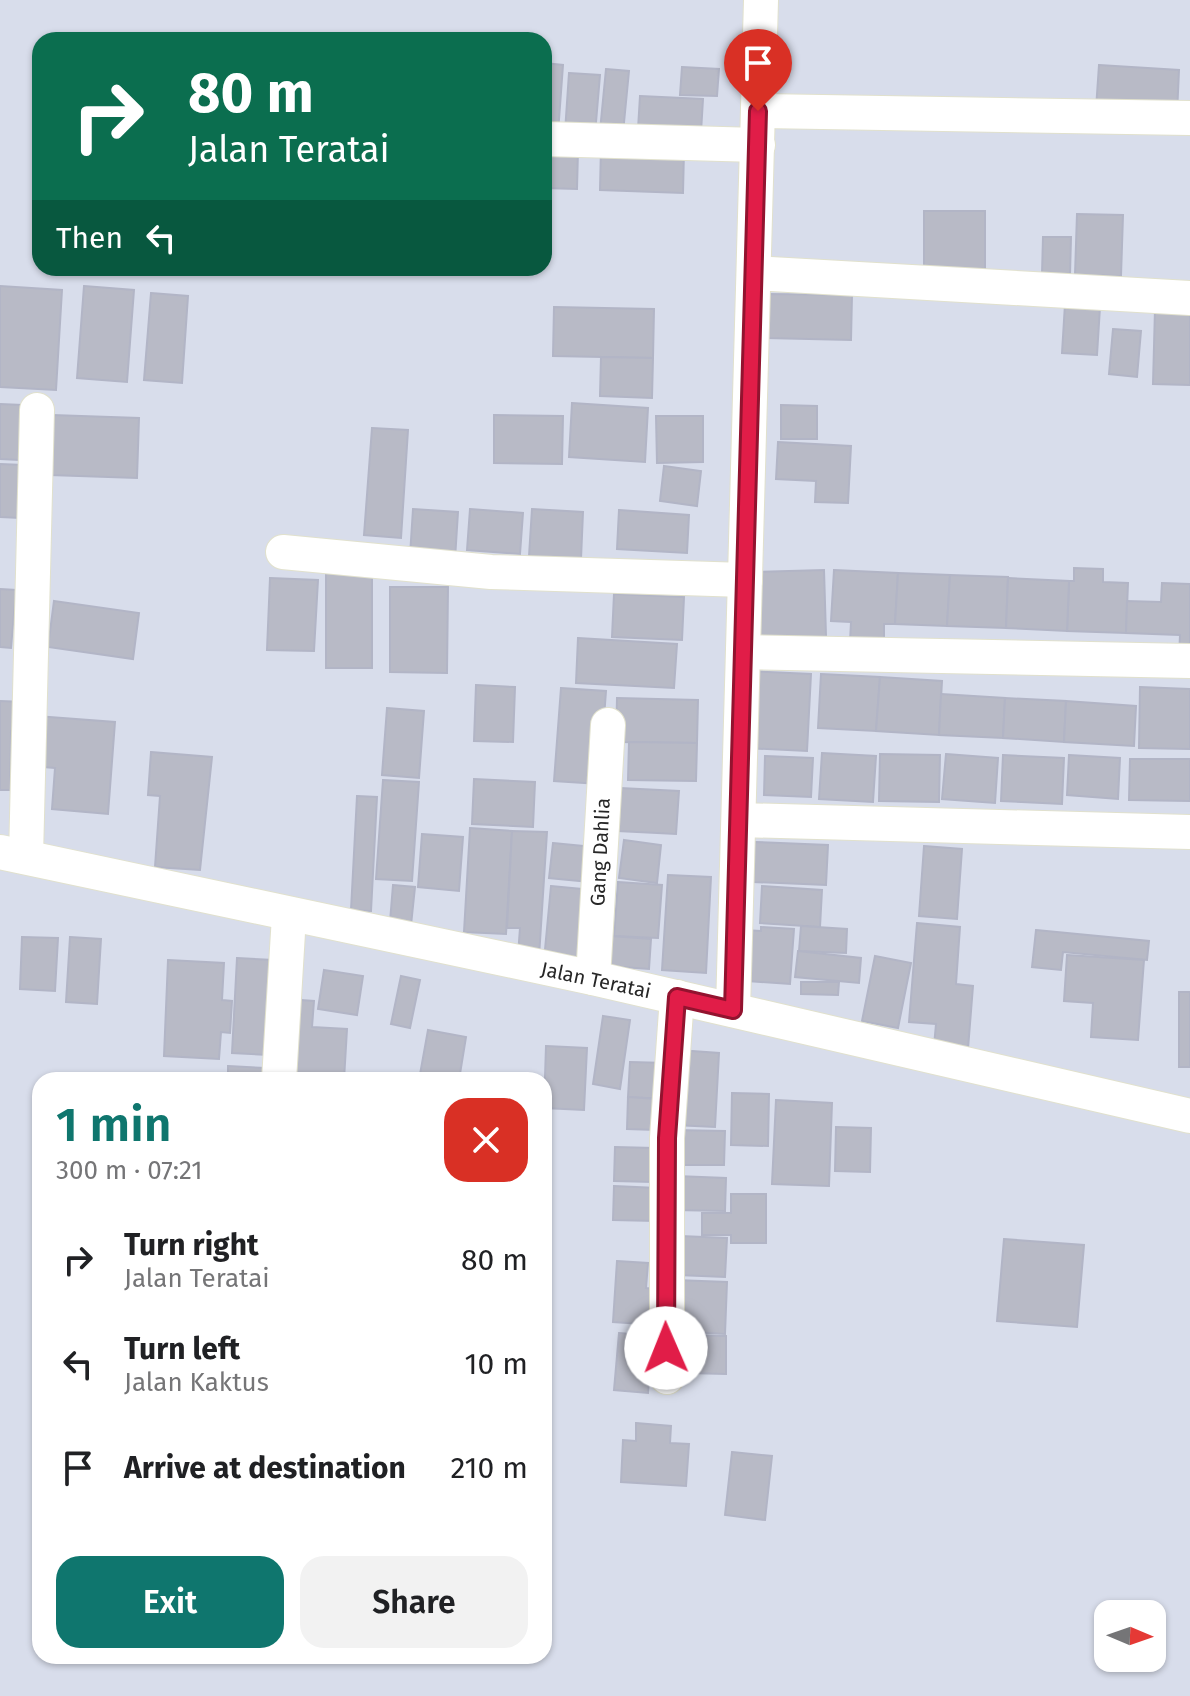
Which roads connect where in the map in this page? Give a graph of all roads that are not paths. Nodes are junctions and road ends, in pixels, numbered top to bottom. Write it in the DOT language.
graph roads {
  1 [pos="761,0"];
  2 [pos="758,111"];
  3 [pos="1190,118"];
  4 [pos="552,139"];
  5 [pos="758,145"];
  6 [pos="754,273"];
  7 [pos="1190,298"];
  8 [pos="37,410"];
  9 [pos="283,552"];
  10 [pos="745,580"];
  11 [pos="743,652"];
  12 [pos="1190,661"];
  13 [pos="608,725"];
  14 [pos="739,820"];
  15 [pos="1190,832"];
  16 [pos="13,854"];
  17 [pos="289,916"];
  18 [pos="593,978"];
  19 [pos="677,997"];
  20 [pos="733,1010"];
  21 [pos="279,1072"];
  22 [pos="1190,1116"];
  23 [pos="667,1377"];
  1 -- 2 [label="street"];
  2 -- 3 [label="street"];
  2 -- 5 [label="street"];
  4 -- 5 [label="street"];
  5 -- 6 [label="street"];
  6 -- 7 [label="street"];
  6 -- 10 [label="street"];
  8 -- 16 [label="street"];
  9 -- 10 [label="street"];
  10 -- 11 [label="street"];
  11 -- 12 [label="street"];
  11 -- 14 [label="street"];
  13 -- 18 [label="street, Gang Dahlia"];
  14 -- 15 [label="street"];
  14 -- 20 [label="street"];
  16 -- 17 [label="street, Jalan Teratai"];
  17 -- 18 [label="street, Jalan Teratai"];
  17 -- 21 [label="street"];
  18 -- 19 [label="street, Jalan Teratai"];
  19 -- 20 [label="street, Jalan Teratai"];
  19 -- 23 [label="street"];
  20 -- 22 [label="street, Jalan Teratai"];
}
